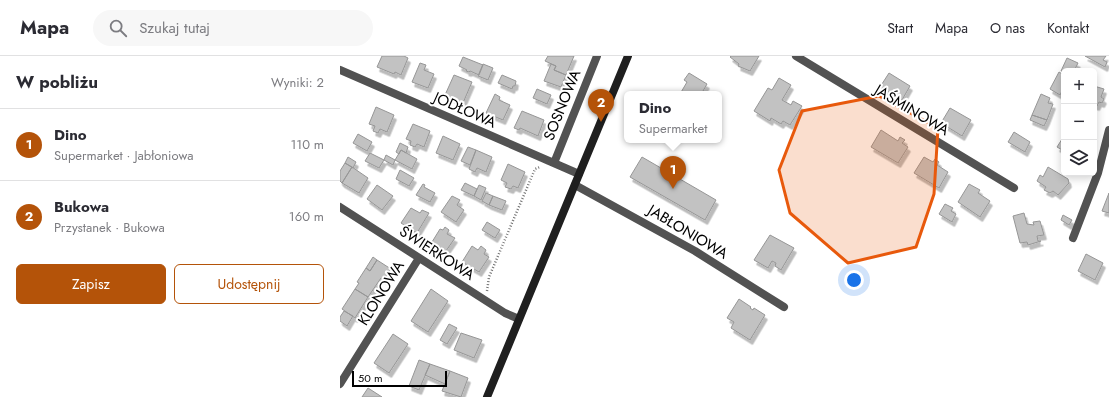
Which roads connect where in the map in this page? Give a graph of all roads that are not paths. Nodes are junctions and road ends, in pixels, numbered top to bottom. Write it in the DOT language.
graph roads {
  1 [pos="597,56"];
  2 [pos="628,56"];
  3 [pos="796,56"];
  4 [pos="340,70"];
  5 [pos="1109,130"];
  6 [pos="554,163"];
  7 [pos="579,174"];
  8 [pos="575,185"];
  9 [pos="1014,188"];
  10 [pos="340,207"];
  11 [pos="1073,238"];
  12 [pos="419,258"];
  13 [pos="784,307"];
  14 [pos="519,320"];
  15 [pos="340,384"];
  16 [pos="487,397"];
  1 -- 6 [label="street, SOSNOWA"];
  2 -- 7 [label="main road"];
  3 -- 9 [label="street, JAŚMINOWA"];
  4 -- 6 [label="street, JODŁOWA"];
  5 -- 11 [label="street"];
  6 -- 7 [label="street, JODŁOWA"];
  7 -- 8 [label="main road"];
  8 -- 13 [label="street, JABŁONIOWA"];
  8 -- 14 [label="main road"];
  10 -- 12 [label="street, ŚWIERKOWA"];
  12 -- 14 [label="street, ŚWIERKOWA"];
  12 -- 15 [label="street, KLONOWA"];
  14 -- 16 [label="main road"];
}
